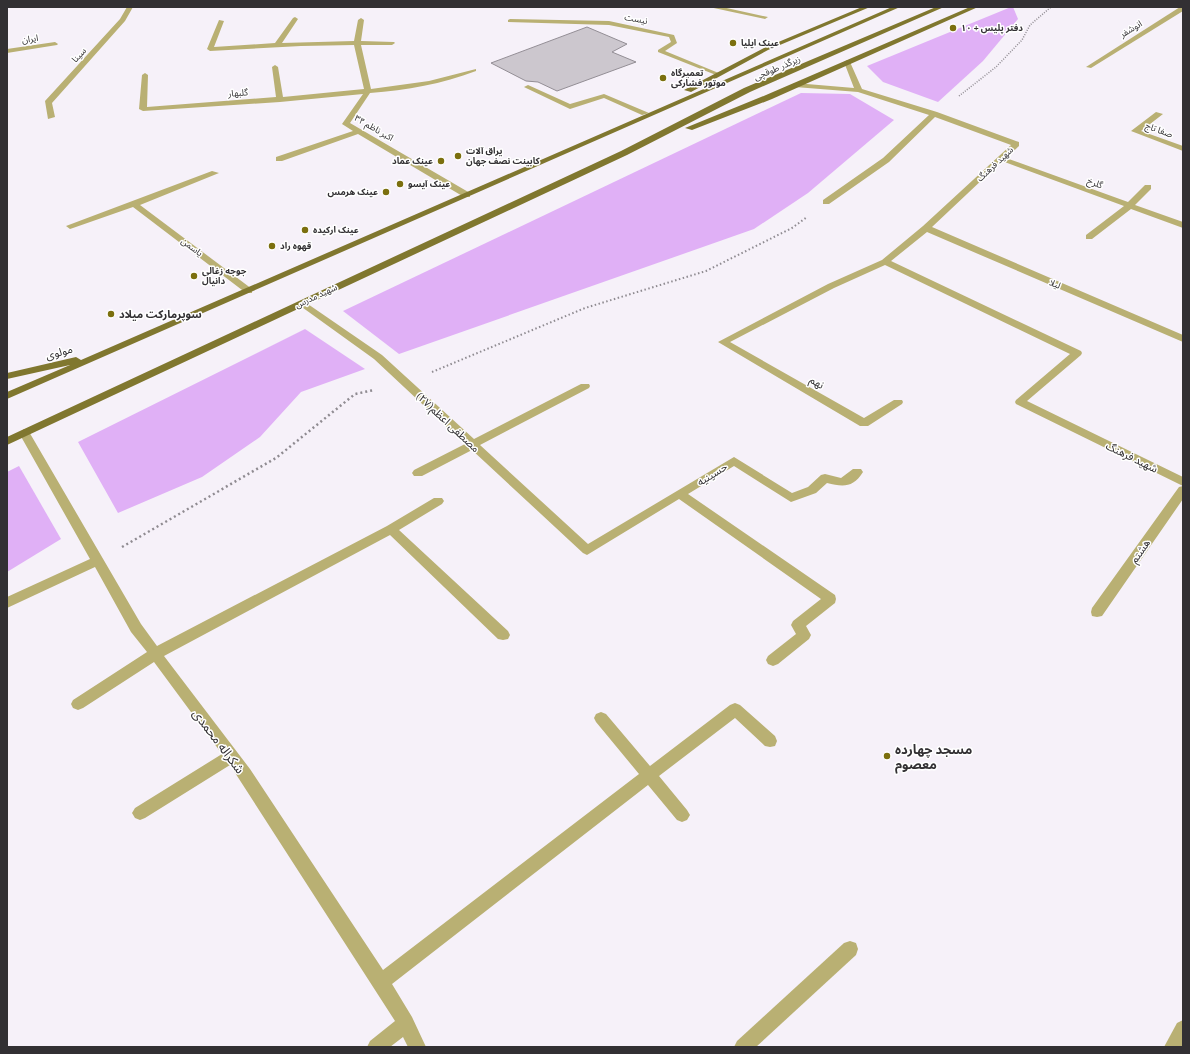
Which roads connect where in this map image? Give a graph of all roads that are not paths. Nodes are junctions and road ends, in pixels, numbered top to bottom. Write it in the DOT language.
graph roads {
  1 [pos="130,7"];
  2 [pos="712,7"];
  3 [pos="867,7"];
  4 [pos="897,7"];
  5 [pos="941,7"];
  6 [pos="975,7"];
  7 [pos="1183,8"];
  8 [pos="765,17"];
  9 [pos="295,19"];
  10 [pos="361,20"];
  11 [pos="221,21"];
  12 [pos="510,21"];
  13 [pos="358,43"];
  14 [pos="392,43"];
  15 [pos="55,44"];
  16 [pos="277,45"];
  17 [pos="7,51"];
  18 [pos="847,62"];
  19 [pos="276,67"];
  20 [pos="1089,67"];
  21 [pos="474,70"];
  22 [pos="718,74"];
  23 [pos="146,75"];
  24 [pos="795,85"];
  25 [pos="528,86"];
  26 [pos="859,90"];
  27 [pos="368,91"];
  28 [pos="280,100"];
  29 [pos="644,113"];
  30 [pos="934,114"];
  31 [pos="1159,114"];
  32 [pos="51,117"];
  33 [pos="360,132"];
  34 [pos="598,137"];
  35 [pos="1183,149"];
  36 [pos="624,153"];
  37 [pos="1000,158"];
  38 [pos="279,159"];
  39 [pos="215,173"];
  40 [pos="1148,187"];
  41 [pos="467,195"];
  42 [pos="826,202"];
  43 [pos="134,204"];
  44 [pos="1128,207"];
  45 [pos="1183,225"];
  46 [pos="70,226"];
  47 [pos="926,228"];
  48 [pos="1089,237"];
  49 [pos="884,262"];
  50 [pos="249,291"];
  51 [pos="302,302"];
  52 [pos="1183,339"];
  53 [pos="723,342"];
  54 [pos="116,349"];
  55 [pos="7,376"];
  56 [pos="585,386"];
  57 [pos="7,396"];
  58 [pos="898,402"];
  59 [pos="24,433"];
  60 [pos="7,441"];
  61 [pos="473,444"];
  62 [pos="857,472"];
  63 [pos="418,473"];
  64 [pos="1183,482"];
  65 [pos="1183,490"];
  66 [pos="680,494"];
  67 [pos="438,501"];
  68 [pos="391,529"];
  69 [pos="587,550"];
  70 [pos="97,561"];
  71 [pos="7,603"];
  72 [pos="1097,612"];
  73 [pos="503,635"];
  74 [pos="155,654"];
  75 [pos="773,660"];
  76 [pos="78,704"];
  77 [pos="601,718"];
  78 [pos="770,741"];
  79 [pos="230,756"];
  80 [pos="650,777"];
  81 [pos="140,813"];
  82 [pos="682,815"];
  83 [pos="850,949"];
  84 [pos="381,982"];
  85 [pos="406,1023"];
  86 [pos="1183,1029"];
  87 [pos="376,1047"];
  88 [pos="417,1047"];
  89 [pos="743,1047"];
  90 [pos="1173,1047"];
  1 -- 32 [label="street, سینا"];
  2 -- 8 [label="street"];
  3 -- 22 [label="main road"];
  4 -- 34 [label="main road, زیرگذر طوقچی"];
  5 -- 36 [label="main road, زیرگذر طوقچی"];
  6 -- 18 [label="main road"];
  7 -- 20 [label="street, انوشفر"];
  9 -- 16 [label="street"];
  10 -- 13 [label="street"];
  11 -- 16 [label="street"];
  12 -- 22 [label="street, نیست"];
  13 -- 14 [label="street"];
  13 -- 16 [label="street"];
  13 -- 27 [label="street"];
  15 -- 17 [label="street, ایران"];
  18 -- 24 [label="main road"];
  18 -- 26 [label="street"];
  19 -- 28 [label="street"];
  21 -- 27 [label="street, گلبهار"];
  22 -- 29 [label="main road"];
  23 -- 28 [label="street, گلبهار"];
  24 -- 26 [label="street, شهید فرهنگ"];
  24 -- 36 [label="main road"];
  25 -- 29 [label="street"];
  26 -- 30 [label="street, شهید فرهنگ"];
  27 -- 28 [label="street, گلبهار"];
  27 -- 33 [label="street, ۳۴ اکبر ناظم"];
  29 -- 34 [label="main road"];
  30 -- 37 [label="street, شهید فرهنگ"];
  30 -- 42 [label="street"];
  31 -- 35 [label="street, صفا تاج"];
  33 -- 38 [label="street"];
  33 -- 41 [label="street, ۳۴ اکبر ناظم"];
  34 -- 41 [label="main road"];
  36 -- 51 [label="main road, شهید مدرس"];
  37 -- 44 [label="street, گلرخ"];
  37 -- 47 [label="street, شهید فرهنگ"];
  39 -- 43 [label="street"];
  40 -- 44 [label="street"];
  41 -- 50 [label="main road"];
  43 -- 46 [label="street"];
  43 -- 50 [label="street, یاسمن"];
  44 -- 45 [label="street, گلرخ"];
  44 -- 48 [label="street"];
  47 -- 49 [label="street, شهید فرهنگ"];
  47 -- 52 [label="street, لیلا"];
  49 -- 53 [label="street, شهید فرهنگ"];
  49 -- 64 [label="street, شهید فرهنگ"];
  50 -- 54 [label="main road"];
  51 -- 59 [label="main road, شهید مدرس"];
  51 -- 61 [label="street, مصطفی اعظم(۲۷)"];
  53 -- 58 [label="street, نهم"];
  54 -- 55 [label="main road, مولوی"];
  54 -- 57 [label="main road"];
  56 -- 61 [label="street"];
  59 -- 60 [label="main road, شهید مدرس"];
  59 -- 70 [label="street, شکراله محمدی"];
  61 -- 63 [label="street"];
  61 -- 69 [label="street, مصطفی اعظم(۲۷)"];
  62 -- 66 [label="street, حسینیه"];
  65 -- 72 [label="street, هشتم"];
  66 -- 69 [label="street, حسینیه"];
  66 -- 75 [label="street"];
  67 -- 68 [label="street"];
  68 -- 73 [label="street"];
  68 -- 74 [label="street"];
  70 -- 71 [label="street"];
  70 -- 74 [label="street, شکراله محمدی"];
  74 -- 76 [label="street"];
  74 -- 79 [label="street, شکراله محمدی"];
  77 -- 80 [label="street"];
  78 -- 80 [label="street"];
  79 -- 81 [label="street"];
  79 -- 84 [label="street, شکراله محمدی"];
  80 -- 82 [label="street"];
  80 -- 84 [label="street"];
  83 -- 89 [label="street"];
  84 -- 85 [label="street, شکراله محمدی"];
  85 -- 87 [label="street"];
  85 -- 88 [label="street, شکراله محمدی"];
  86 -- 90 [label="street"];
}
